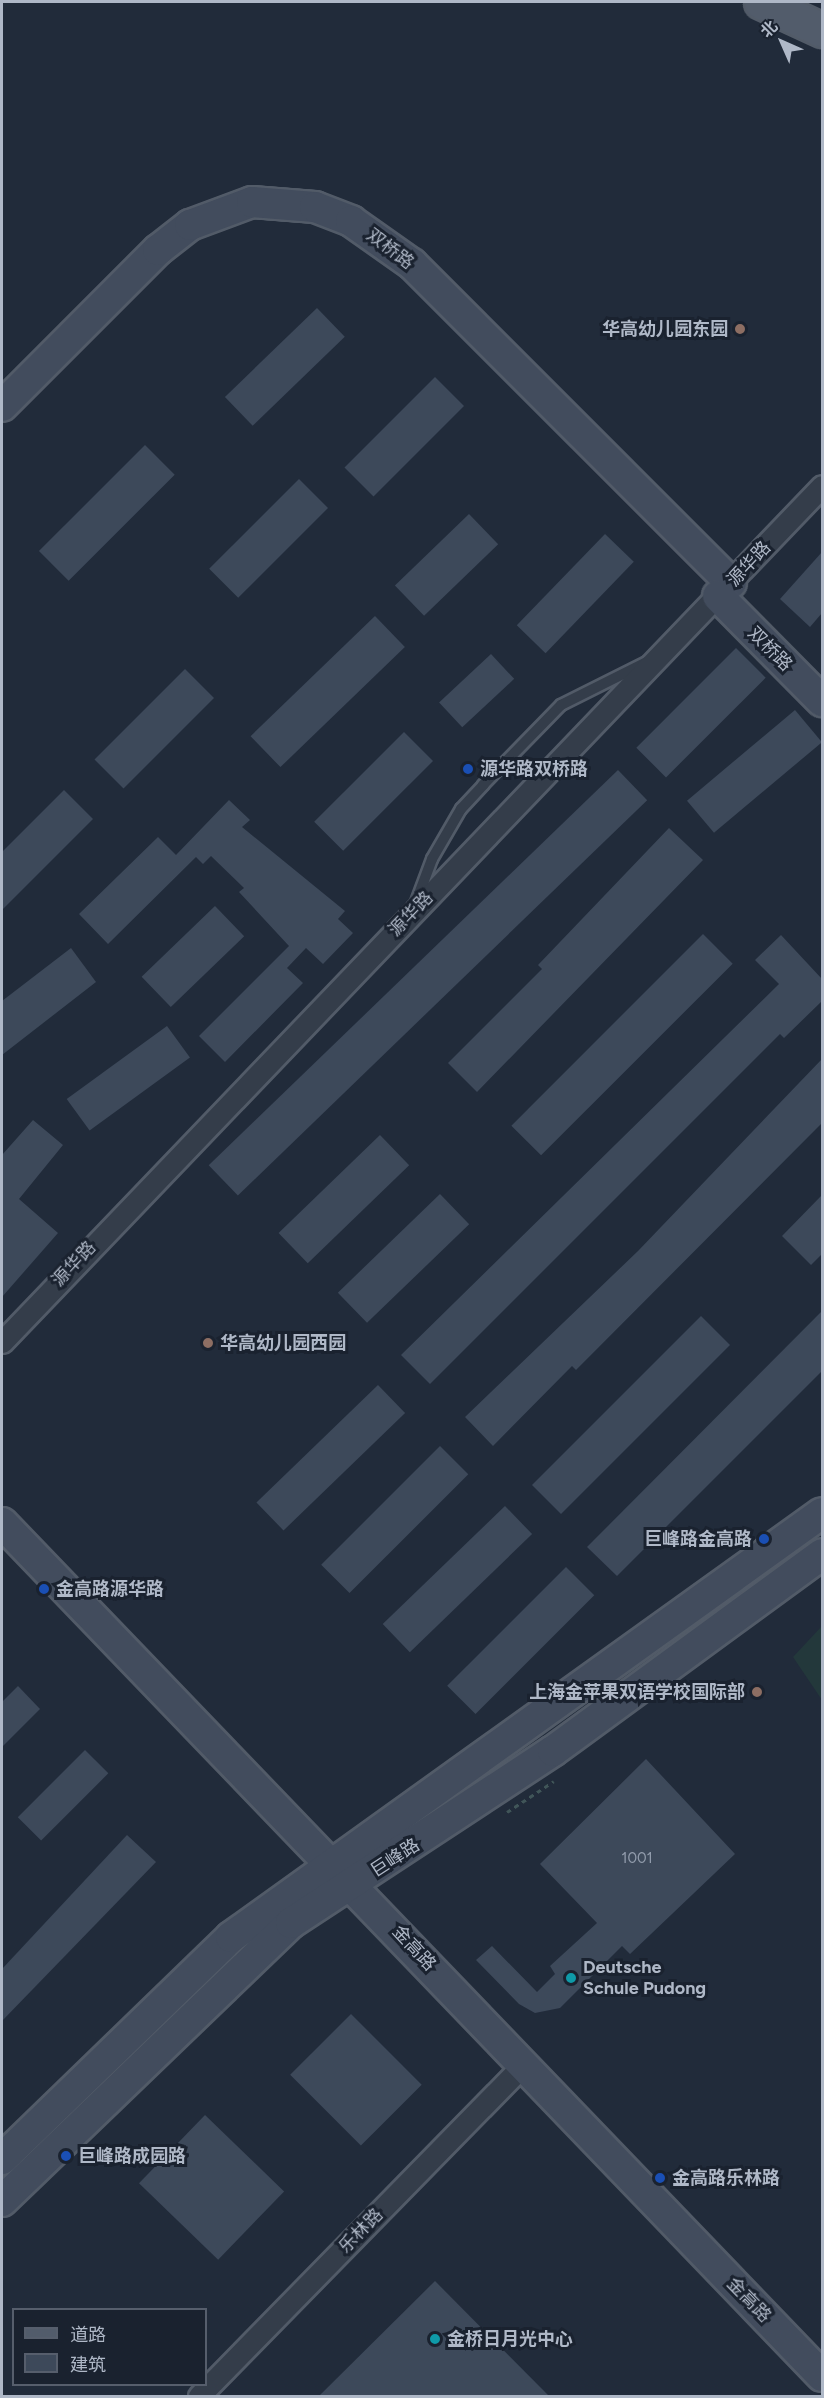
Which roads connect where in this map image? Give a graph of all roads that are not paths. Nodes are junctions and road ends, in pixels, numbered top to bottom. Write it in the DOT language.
graph roads {
  1 [pos="761,2"];
  2 [pos="812,2"];
  3 [pos="822,6"];
  4 [pos="822,30"];
  5 [pos="2,406"];
  6 [pos="822,486"];
  7 [pos="725,590"];
  8 [pos="661,656"];
  9 [pos="822,701"];
  10 [pos="412,913"];
  11 [pos="2,1342"];
  12 [pos="822,1513"];
  13 [pos="2,1523"];
  14 [pos="822,1554"];
  15 [pos="334,1863"];
  16 [pos="355,1884"];
  17 [pos="523,2065"];
  18 [pos="2,2159"];
  19 [pos="2,2201"];
  20 [pos="822,2376"];
  21 [pos="199,2397"];
  1 -- 4 [label="main road"];
  2 -- 3 [label="main road"];
  5 -- 7 [label="main road, 双桥路"];
  6 -- 7 [label="street, 源华路"];
  7 -- 8 [label="street, 源华路"];
  7 -- 9 [label="main road, 双桥路"];
  8 -- 10 [label="street, 源华路"];
  8 -- 10 [label="lane"];
  10 -- 11 [label="street, 源华路"];
  12 -- 15 [label="main road, 巨峰路"];
  13 -- 15 [label="main road, 金高路"];
  14 -- 16 [label="main road, 巨峰路"];
  15 -- 16 [label="main road, 金高路"];
  15 -- 18 [label="main road, 巨峰路"];
  16 -- 17 [label="main road, 金高路"];
  16 -- 19 [label="main road, 巨峰路"];
  17 -- 20 [label="main road, 金高路"];
  17 -- 21 [label="street, 乐林路"];
}
